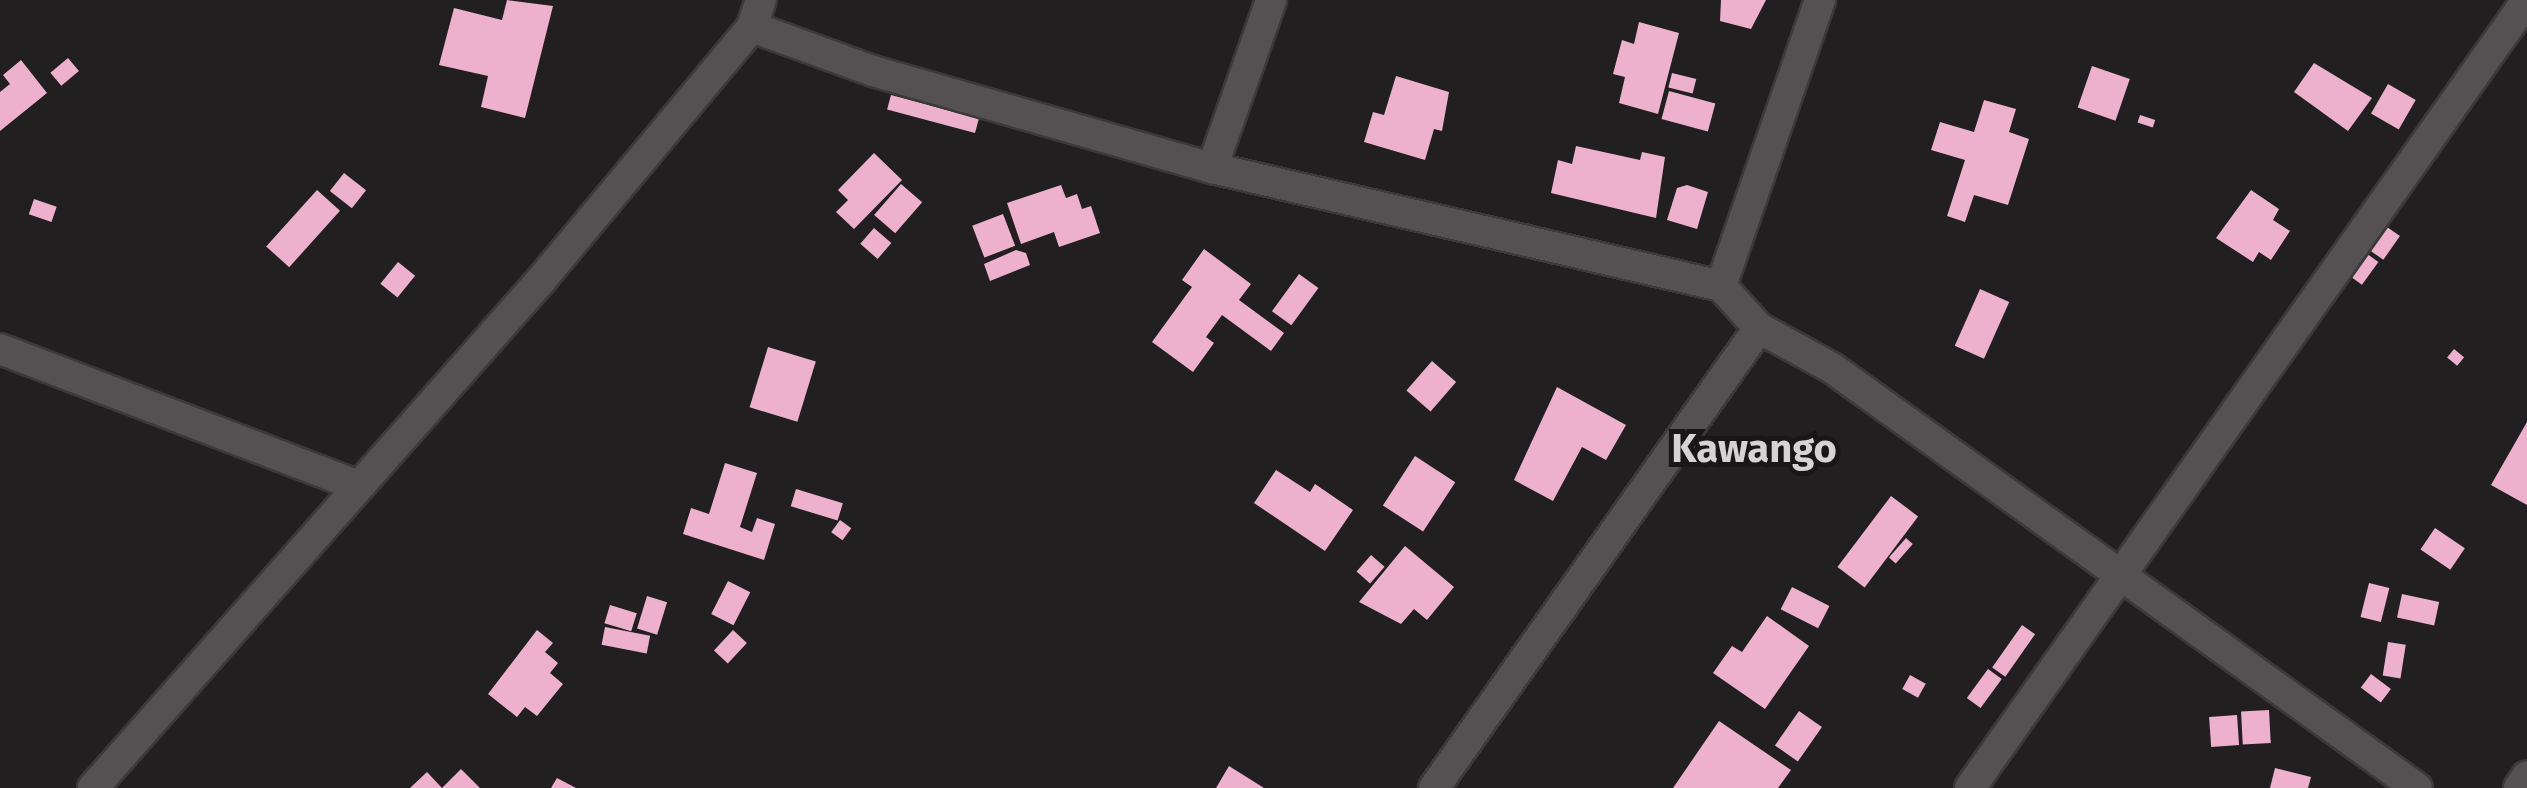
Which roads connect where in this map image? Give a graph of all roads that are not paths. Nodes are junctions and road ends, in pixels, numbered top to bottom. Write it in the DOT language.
graph roads {
  1 [pos="1271,0"];
  2 [pos="1820,0"];
  3 [pos="2525,4"];
  4 [pos="756,14"];
  5 [pos="1212,168"];
  6 [pos="1721,286"];
  7 [pos="1759,328"];
  8 [pos="0,349"];
  9 [pos="358,486"];
  10 [pos="2122,575"];
  11 [pos="2527,776"];
  12 [pos="93,788"];
  13 [pos="1434,788"];
  14 [pos="1970,788"];
  15 [pos="2417,788"];
  16 [pos="2519,788"];
  1 -- 5 [label="street"];
  2 -- 6 [label="street"];
  3 -- 10 [label="street"];
  4 -- 5 [label="street"];
  4 -- 9 [label="street"];
  5 -- 6 [label="street"];
  6 -- 7 [label="street"];
  7 -- 10 [label="street"];
  7 -- 13 [label="street"];
  8 -- 9 [label="street"];
  9 -- 12 [label="street"];
  10 -- 14 [label="street"];
  10 -- 15 [label="street"];
  11 -- 16 [label="street"];
}
